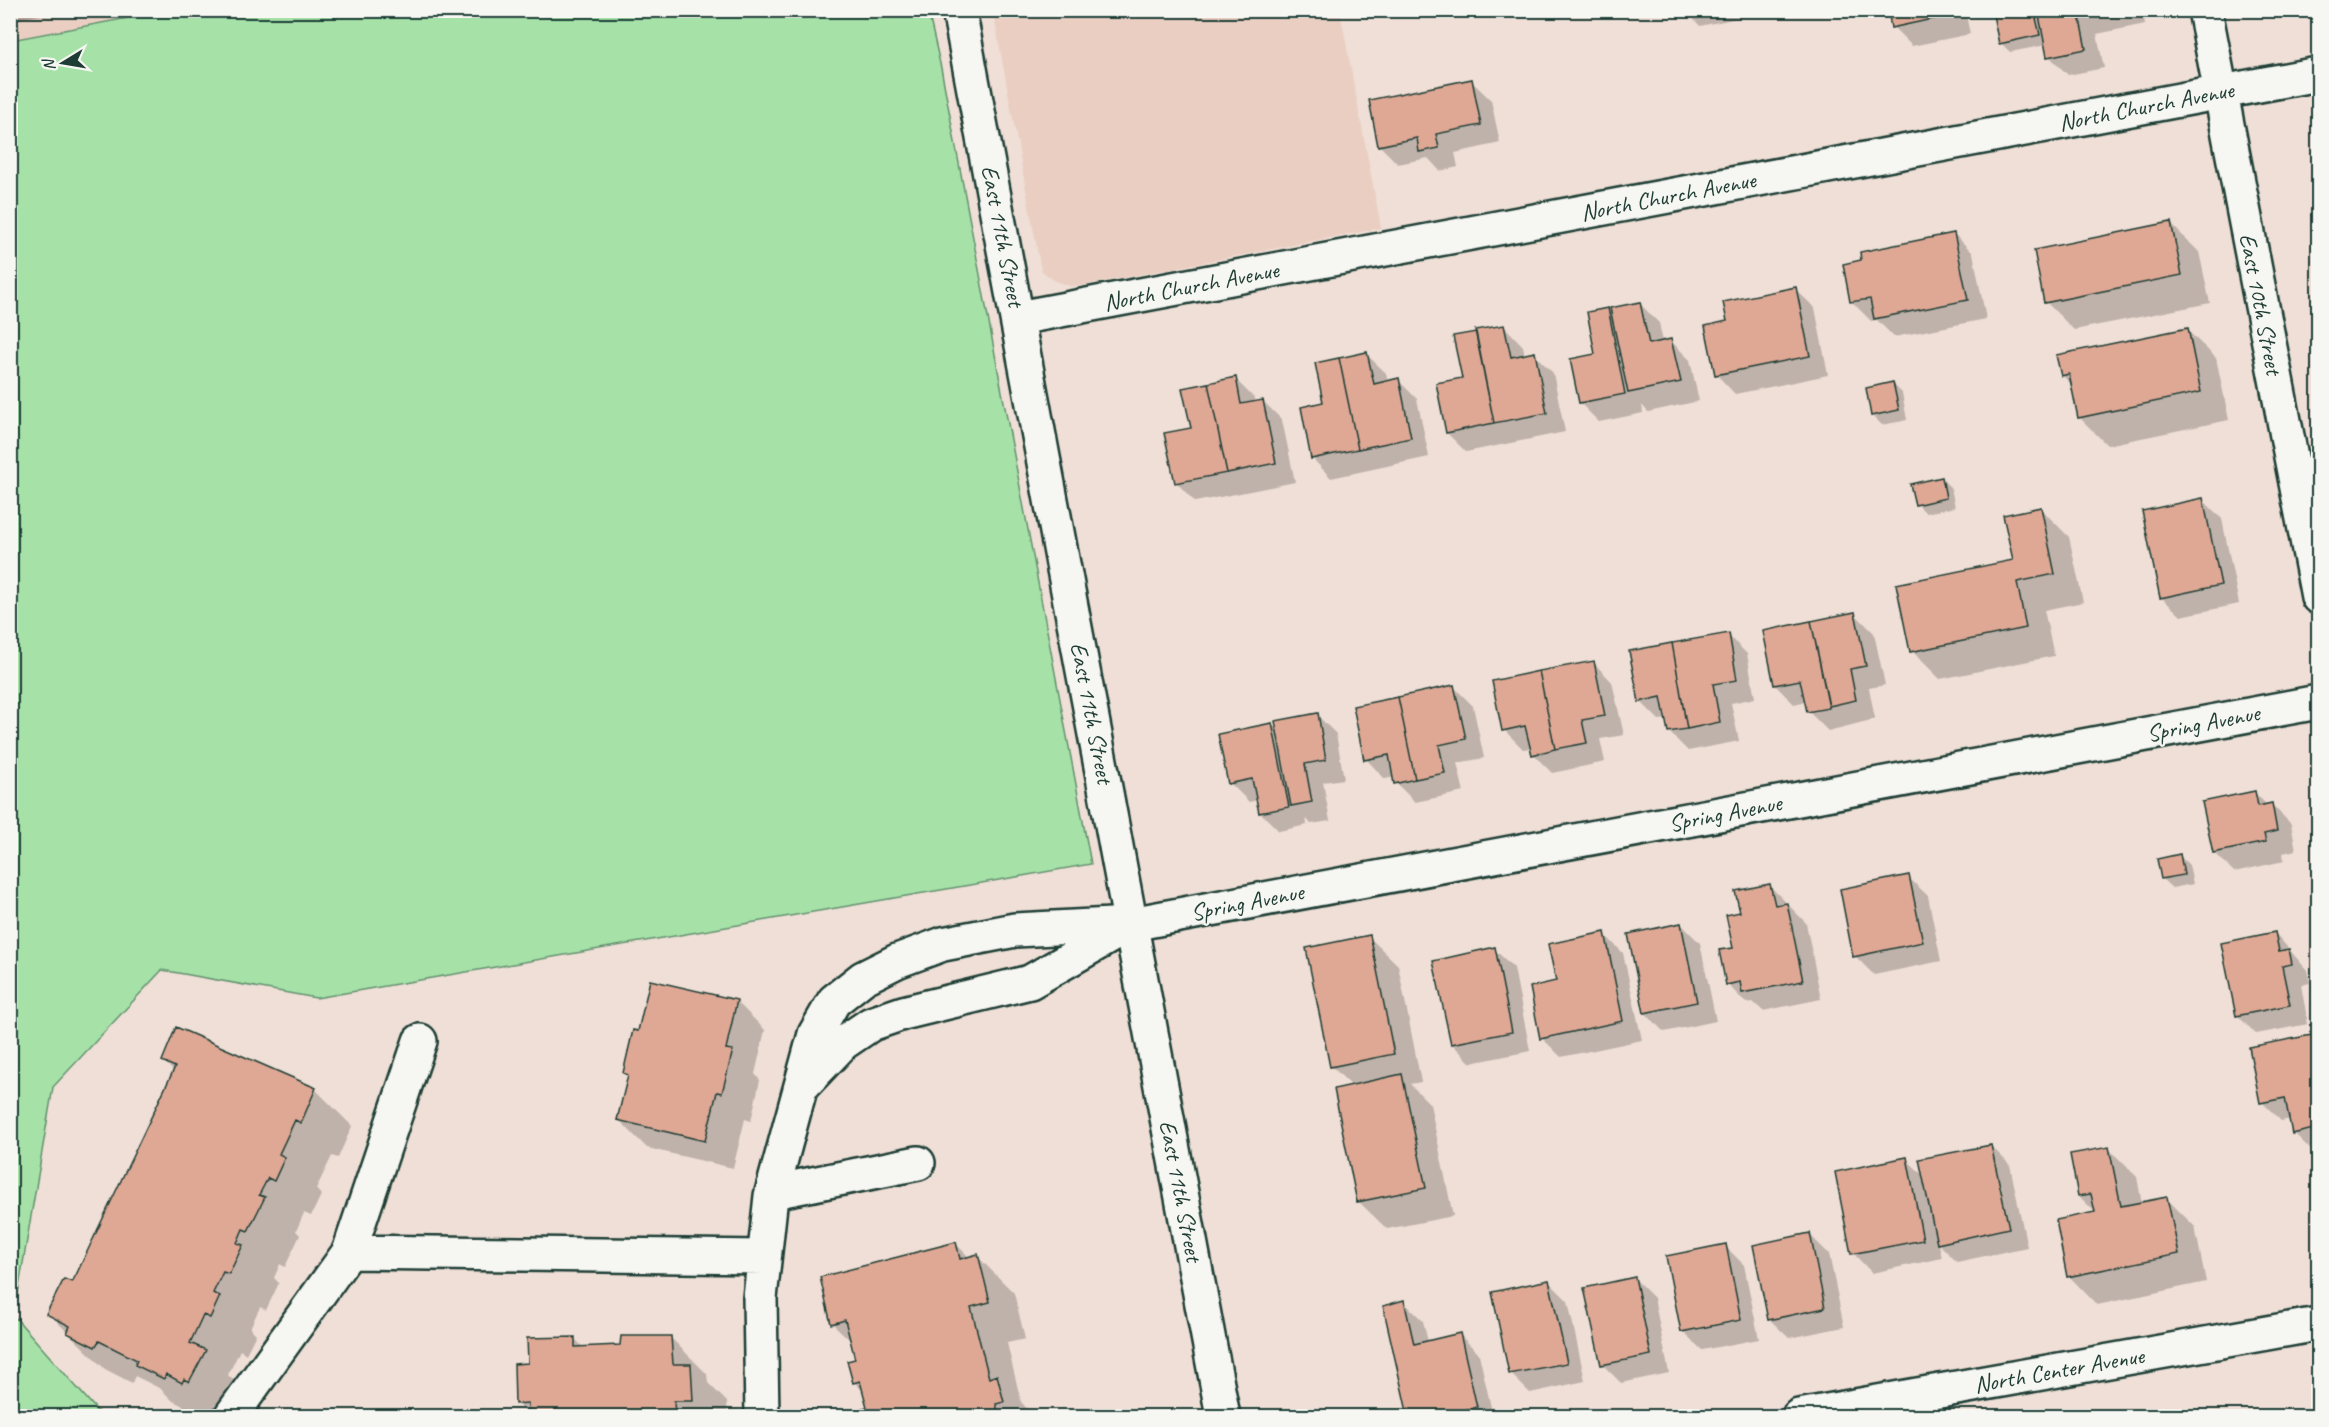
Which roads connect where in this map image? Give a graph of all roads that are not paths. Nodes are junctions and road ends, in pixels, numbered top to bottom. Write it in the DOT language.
graph roads {
  1 [pos="959,10"];
  2 [pos="2205,10"];
  3 [pos="2319,74"];
  4 [pos="2220,93"];
  5 [pos="1018,318"];
  6 [pos="2319,597"];
  7 [pos="2319,702"];
  8 [pos="1131,924"];
  9 [pos="420,1041"];
  10 [pos="801,1087"];
  11 [pos="918,1163"];
  12 [pos="773,1192"];
  13 [pos="349,1252"];
  14 [pos="764,1257"];
  15 [pos="2319,1324"];
  16 [pos="231,1416"];
  17 [pos="762,1416"];
  18 [pos="1223,1416"];
  19 [pos="1798,1416"];
  1 -- 5 [label="street, East 11th Street"];
  2 -- 4 [label="street, East 10th Street"];
  3 -- 4 [label="street, North Church Avenue"];
  4 -- 5 [label="street, North Church Avenue"];
  4 -- 6 [label="street, East 10th Street"];
  5 -- 8 [label="street, East 11th Street"];
  7 -- 8 [label="street, Spring Avenue"];
  8 -- 10 [label="street"];
  8 -- 10 [label="street"];
  8 -- 18 [label="street, East 11th Street"];
  9 -- 13 [label="street"];
  10 -- 12 [label="street"];
  11 -- 12 [label="street"];
  12 -- 14 [label="street"];
  13 -- 14 [label="street"];
  13 -- 16 [label="street"];
  14 -- 17 [label="street"];
  15 -- 19 [label="street, North Center Avenue"];
}
